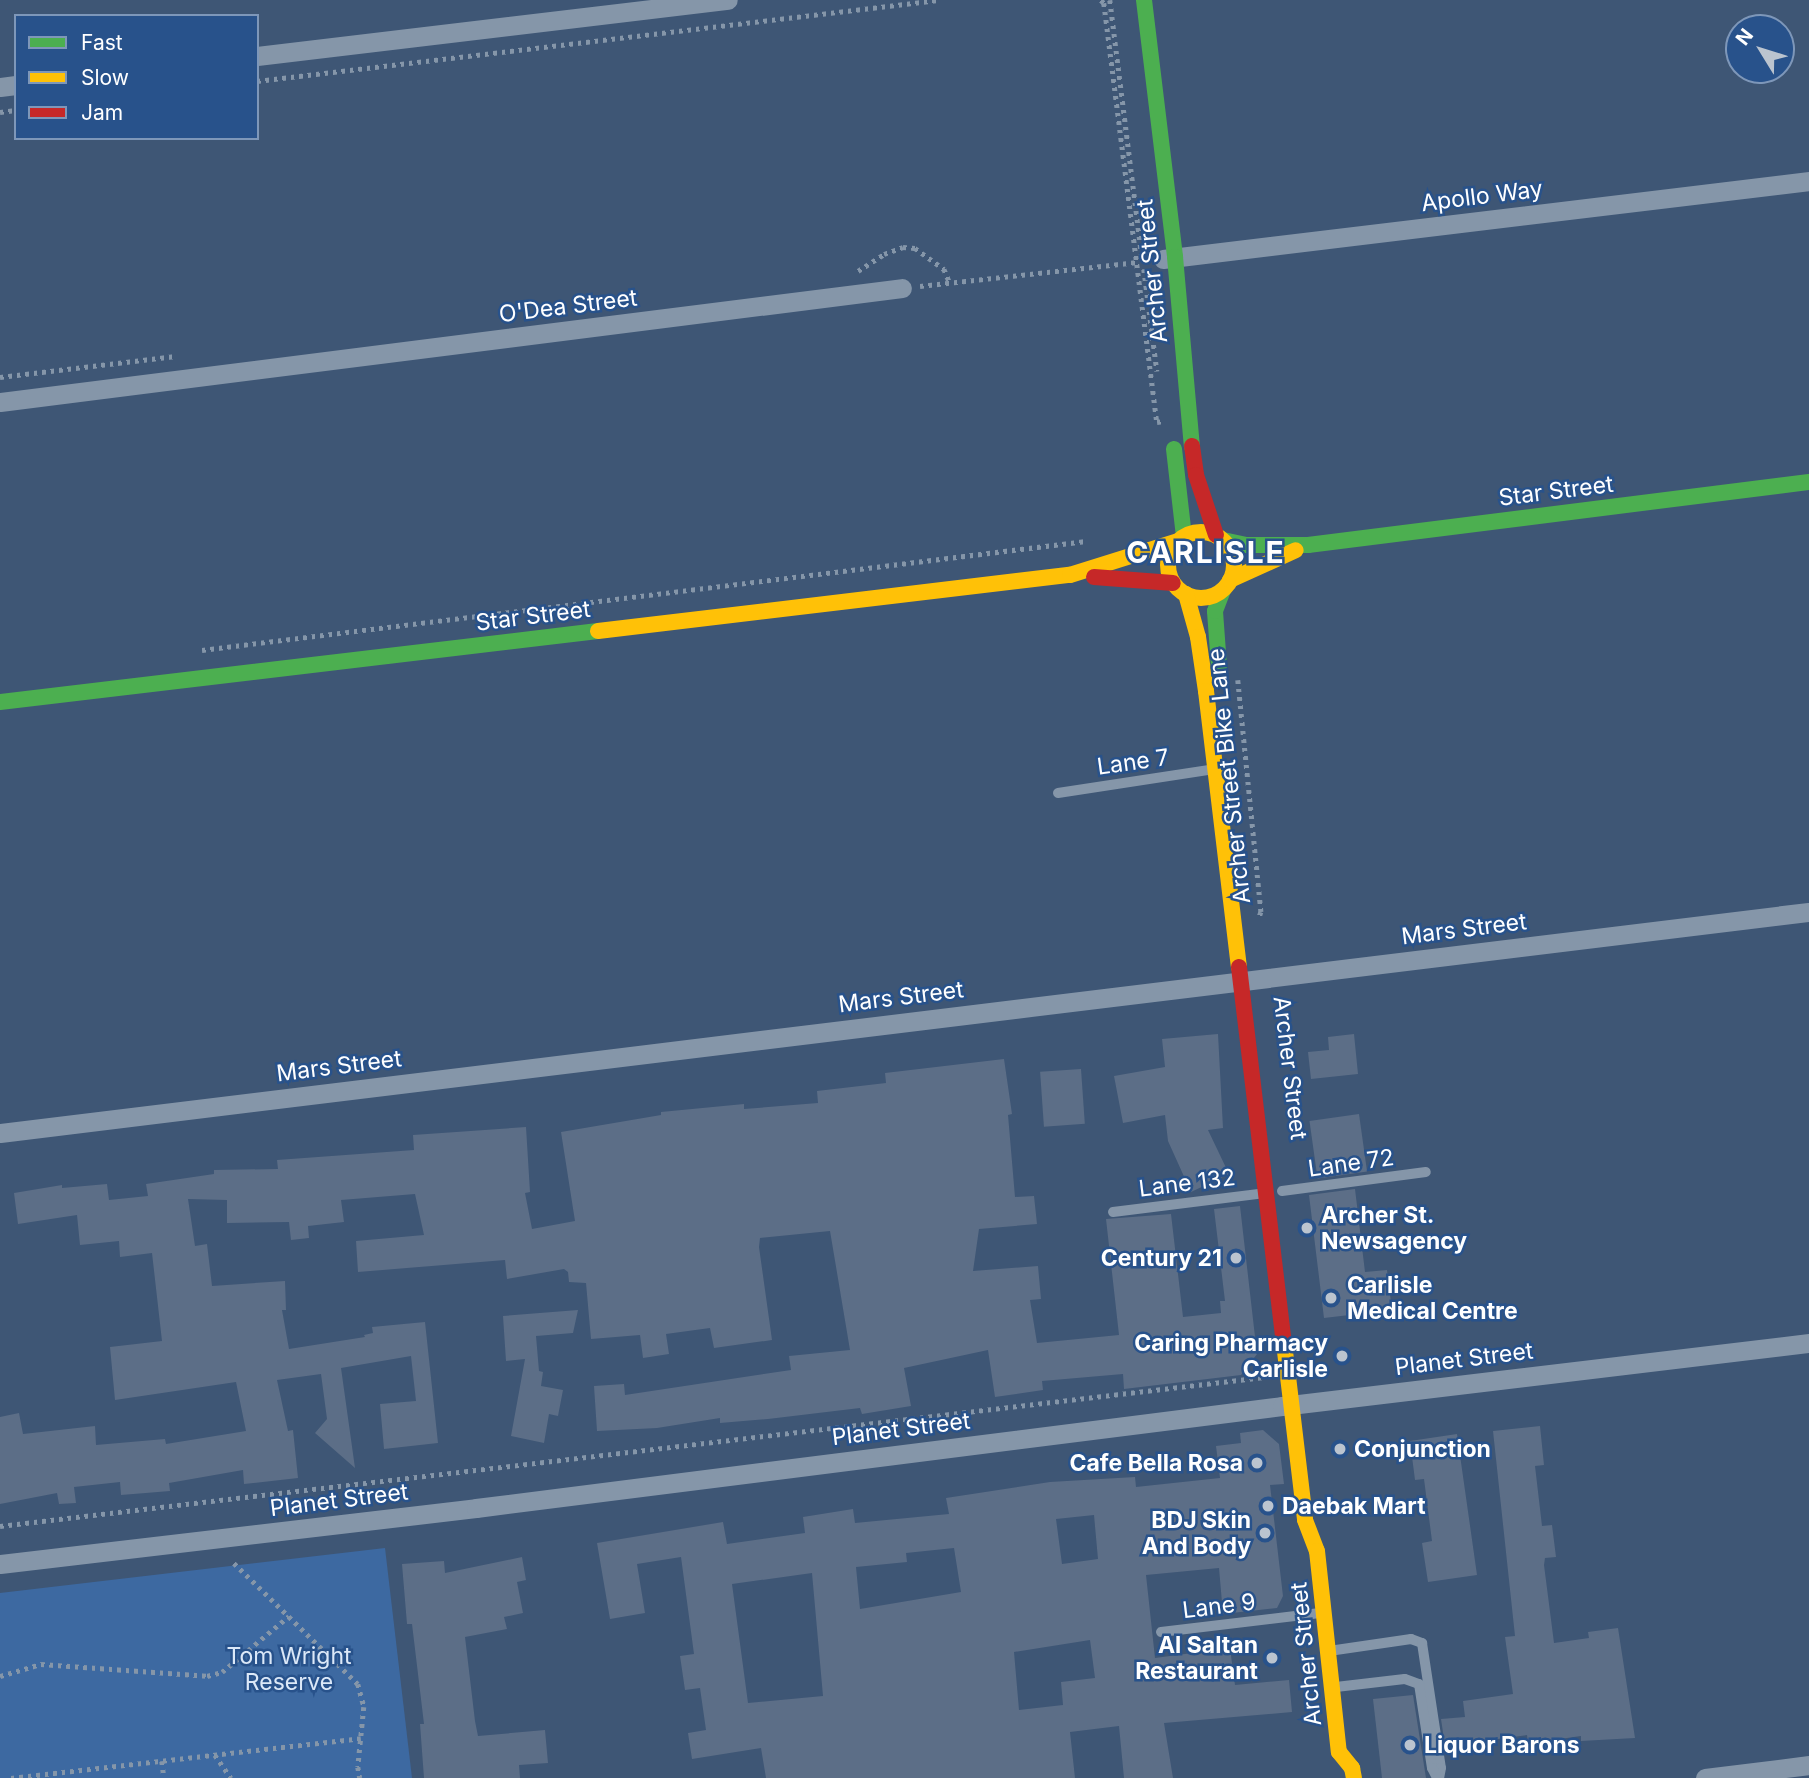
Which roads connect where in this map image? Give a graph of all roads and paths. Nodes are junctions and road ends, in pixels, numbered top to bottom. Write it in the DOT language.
graph roads {
  1 [pos="728,0"];
  2 [pos="938,0"];
  3 [pos="1101,0"];
  4 [pos="1144,0"];
  5 [pos="1130,27"];
  6 [pos="259,56"];
  7 [pos="259,81"];
  8 [pos="1809,181"];
  9 [pos="1154,260"];
  10 [pos="902,288"];
  11 [pos="1169,380"];
  12 [pos="0,402"];
  13 [pos="1172,421"];
  14 [pos="1809,482"];
  15 [pos="1219,537"];
  16 [pos="1181,539"];
  17 [pos="1098,540"];
  18 [pos="1308,545"];
  19 [pos="1070,575"];
  20 [pos="1173,583"];
  21 [pos="1226,585"];
  22 [pos="1186,594"];
  23 [pos="194,651"];
  24 [pos="1236,667"];
  25 [pos="0,702"];
  26 [pos="1214,769"];
  27 [pos="1058,793"];
  28 [pos="1809,912"];
  29 [pos="1251,939"];
  30 [pos="1248,979"];
  31 [pos="0,1133"];
  32 [pos="1426,1172"];
  33 [pos="1274,1192"];
  34 [pos="1113,1212"];
  35 [pos="1300,1336"];
  36 [pos="1809,1343"];
  37 [pos="1265,1366"];
  38 [pos="1304,1403"];
  39 [pos="1324,1518"];
  40 [pos="0,1526"];
  41 [pos="1317,1551"];
  42 [pos="234,1563"];
  43 [pos="0,1564"];
  44 [pos="1323,1612"];
  45 [pos="289,1616"];
  46 [pos="1161,1632"];
  47 [pos="1328,1651"];
  48 [pos="0,1676"];
  49 [pos="1332,1687"];
  50 [pos="361,1738"];
  51 [pos="1339,1752"];
  52 [pos="215,1755"];
  53 [pos="162,1761"];
  54 [pos="1809,1765"];
  55 [pos="1330,1771"];
  56 [pos="64,1772"];
  57 [pos="11,1778"];
  58 [pos="60,1778"];
  59 [pos="164,1778"];
  60 [pos="231,1778"];
  61 [pos="360,1778"];
  62 [pos="1354,1778"];
  63 [pos="1438,1778"];
  64 [pos="1705,1778"];
  1 -- 6 [label="street"];
  2 -- 7 [label="path"];
  3 -- 9 [label="path"];
  4 -- 9 [label="main road, Archer Street"];
  5 -- 9 [label="main road, Archer Street"];
  8 -- 9 [label="street, Apollo Way"];
  9 -- 10 [label="path"];
  9 -- 11 [label="main road, Archer Street"];
  9 -- 13 [label="path"];
  9 -- 15 [label="main road, Archer Street"];
  10 -- 12 [label="street, O'Dea Street"];
  13 -- 16 [label="main road"];
  14 -- 18 [label="main road, Star Street"];
  15 -- 16 [label="main road"];
  15 -- 18 [label="main road, Star Street"];
  15 -- 21 [label="main road"];
  16 -- 19 [label="main road, Star Street"];
  16 -- 20 [label="main road"];
  17 -- 23 [label="path"];
  18 -- 21 [label="main road, Star Street"];
  19 -- 20 [label="main road, Star Street"];
  19 -- 25 [label="main road, Star Street"];
  20 -- 22 [label="main road"];
  21 -- 22 [label="main road"];
  21 -- 29 [label="main road, Archer Street"];
  22 -- 26 [label="main road, Archer Street"];
  24 -- 29 [label="path, Archer Street Bike Lane"];
  26 -- 27 [label="lane, Lane 7"];
  26 -- 30 [label="main road, Archer Street"];
  28 -- 30 [label="street, Mars Street"];
  29 -- 30 [label="main road, Archer Street"];
  30 -- 31 [label="street, Mars Street"];
  30 -- 33 [label="main road, Archer Street"];
  32 -- 33 [label="lane, Lane 72"];
  33 -- 34 [label="lane, Lane 132"];
  33 -- 35 [label="main road, Archer Street"];
  33 -- 38 [label="main road, Archer Street"];
  36 -- 38 [label="street, Planet Street"];
  37 -- 40 [label="path"];
  38 -- 41 [label="main road, Archer Street"];
  38 -- 43 [label="street, Planet Street"];
  39 -- 41 [label="main road, Archer Street"];
  41 -- 44 [label="main road, Archer Street"];
  42 -- 45 [label="path"];
  44 -- 46 [label="lane, Lane 9"];
  44 -- 47 [label="main road, Archer Street"];
  45 -- 48 [label="path"];
  45 -- 50 [label="path"];
  47 -- 49 [label="main road, Archer Street"];
  47 -- 63 [label="lane"];
  49 -- 51 [label="main road, Archer Street"];
  49 -- 63 [label="lane"];
  50 -- 52 [label="path"];
  50 -- 61 [label="path"];
  51 -- 55 [label="main road, Archer Street"];
  51 -- 62 [label="main road, Archer Street"];
  52 -- 53 [label="path"];
  52 -- 60 [label="path"];
  53 -- 56 [label="path"];
  53 -- 59 [label="path"];
  54 -- 64 [label="street"];
  56 -- 57 [label="path"];
  56 -- 58 [label="path"];
}
